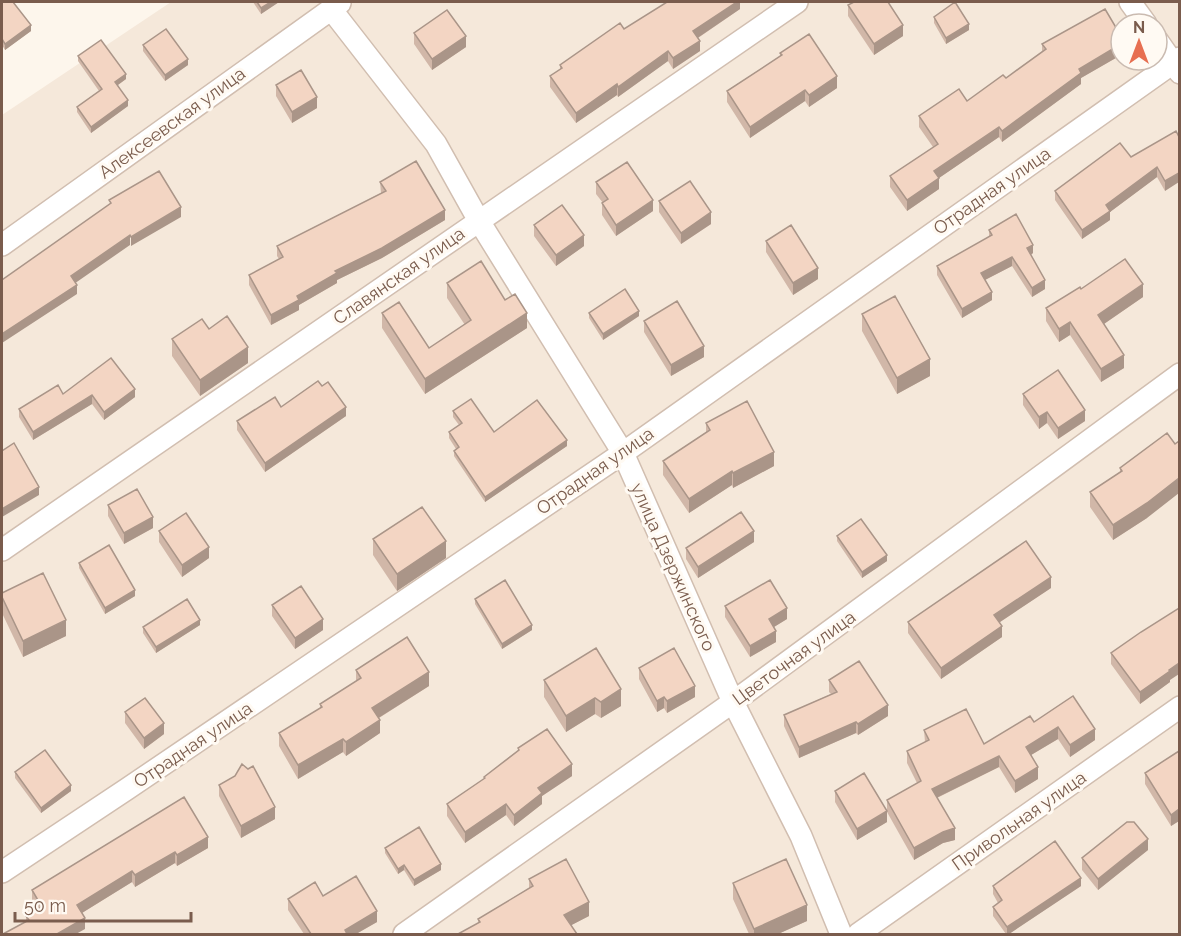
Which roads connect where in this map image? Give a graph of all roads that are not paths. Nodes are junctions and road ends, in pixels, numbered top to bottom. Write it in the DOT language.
graph roads {
  1 [pos="796,2"];
  2 [pos="336,5"];
  3 [pos="1177,65"];
  4 [pos="479,221"];
  5 [pos="2,245"];
  6 [pos="1179,374"];
  7 [pos="623,453"];
  8 [pos="2,550"];
  9 [pos="733,702"];
  10 [pos="1179,707"];
  11 [pos="2,872"];
  12 [pos="404,934"];
  13 [pos="841,934"];
  14 [pos="858,934"];
  1 -- 4 [label="street, Славянская улица"];
  2 -- 4 [label="street, улица Дзержинского"];
  2 -- 5 [label="street, Алексеевская улица"];
  3 -- 7 [label="street, Отрадная улица"];
  4 -- 7 [label="street, улица Дзержинского"];
  4 -- 8 [label="street, Славянская улица"];
  6 -- 9 [label="street, Цветочная улица"];
  7 -- 9 [label="street, улица Дзержинского"];
  7 -- 11 [label="street, Отрадная улица"];
  9 -- 12 [label="street, Цветочная улица"];
  9 -- 13 [label="street, улица Дзержинского"];
  10 -- 14 [label="street, Привольная улица"];
}
